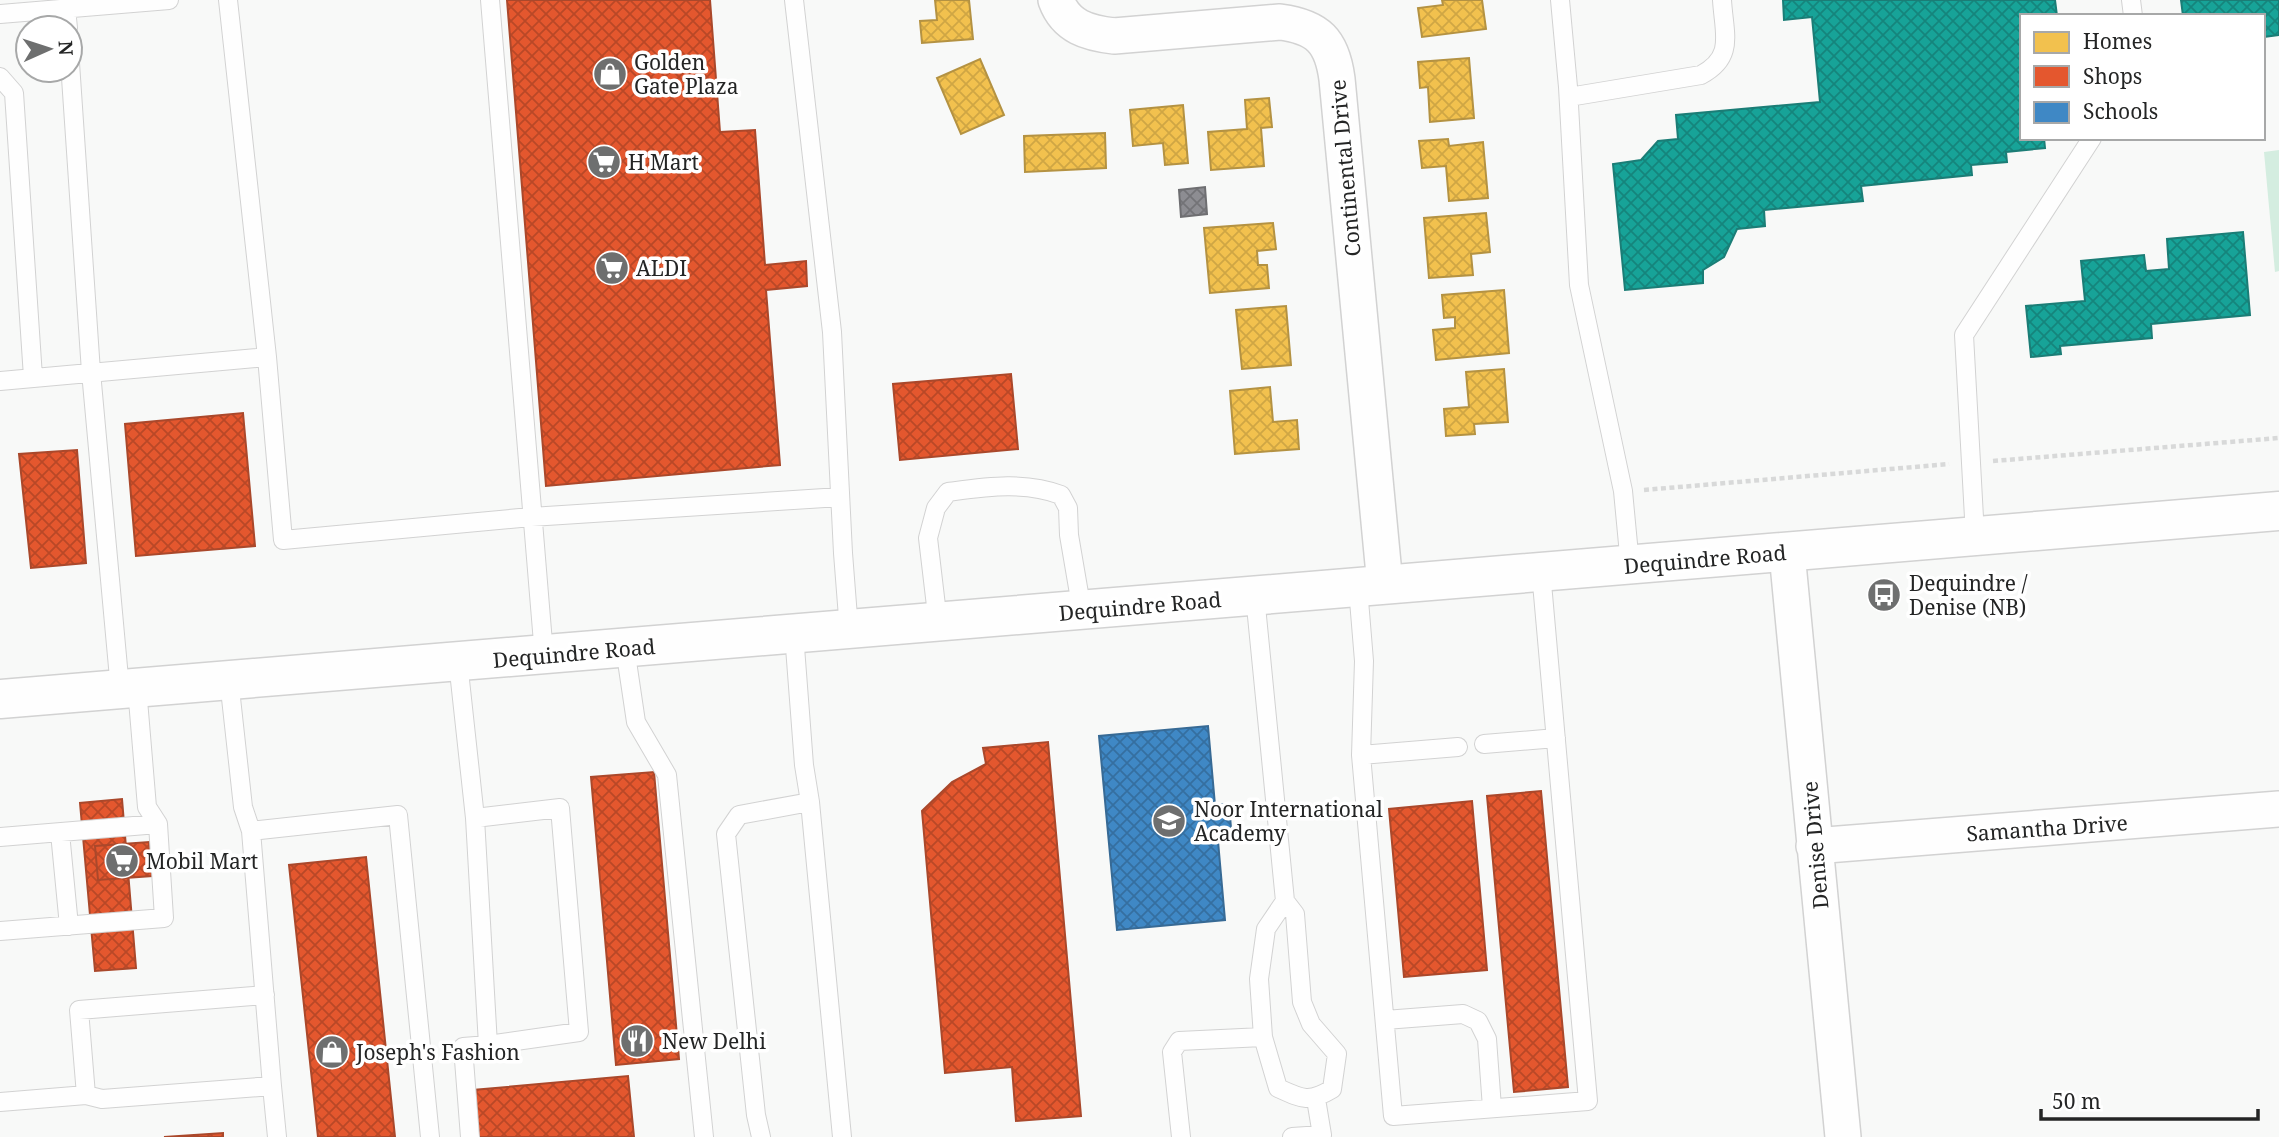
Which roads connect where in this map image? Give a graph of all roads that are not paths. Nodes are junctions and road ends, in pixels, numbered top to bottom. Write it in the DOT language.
graph roads {
  1 [pos="169,0"];
  2 [pos="228,0"];
  3 [pos="491,0"];
  4 [pos="794,0"];
  5 [pos="1056,0"];
  6 [pos="1560,0"];
  7 [pos="1722,0"];
  8 [pos="66,9"];
  9 [pos="0,14"];
  10 [pos="67,14"];
  11 [pos="0,77"];
  12 [pos="71,84"];
  13 [pos="1569,97"];
  14 [pos="2091,140"];
  15 [pos="267,357"];
  16 [pos="91,372"];
  17 [pos="33,377"];
  18 [pos="0,380"];
  19 [pos="840,496"];
  20 [pos="2279,511"];
  21 [pos="531,517"];
  22 [pos="1975,536"];
  23 [pos="1787,553"];
  24 [pos="1630,565"];
  25 [pos="1541,572"];
  26 [pos="1372,587"];
  27 [pos="1255,596"];
  28 [pos="1082,611"];
  29 [pos="938,623"];
  30 [pos="849,630"];
  31 [pos="794,634"];
  32 [pos="625,648"];
  33 [pos="544,655"];
  34 [pos="458,662"];
  35 [pos="229,680"];
  36 [pos="129,689"];
  37 [pos="0,699"];
  38 [pos="1556,737"];
  39 [pos="1484,744"];
  40 [pos="1458,747"];
  41 [pos="1361,755"];
  42 [pos="810,802"];
  43 [pos="2279,810"];
  44 [pos="475,818"];
  45 [pos="158,824"];
  46 [pos="251,831"];
  47 [pos="60,833"];
  48 [pos="0,837"];
  49 [pos="1814,846"];
  50 [pos="1285,901"];
  51 [pos="69,926"];
  52 [pos="0,931"];
  53 [pos="265,995"];
  54 [pos="1385,1020"];
  55 [pos="1263,1037"];
  56 [pos="488,1045"];
  57 [pos="272,1086"];
  58 [pos="86,1095"];
  59 [pos="1316,1099"];
  60 [pos="0,1102"];
  61 [pos="1492,1108"];
  62 [pos="276,1137"];
  63 [pos="430,1137"];
  64 [pos="471,1137"];
  65 [pos="704,1137"];
  66 [pos="761,1137"];
  67 [pos="842,1137"];
  68 [pos="1181,1137"];
  69 [pos="1292,1137"];
  70 [pos="1843,1137"];
  1 -- 8 [label="lane"];
  2 -- 15 [label="lane"];
  3 -- 21 [label="lane"];
  4 -- 19 [label="lane"];
  5 -- 26 [label="street, Continental Drive"];
  6 -- 13 [label="lane"];
  7 -- 13 [label="lane"];
  8 -- 9 [label="lane"];
  8 -- 10 [label="lane"];
  11 -- 17 [label="lane"];
  12 -- 16 [label="lane"];
  13 -- 24 [label="lane"];
  14 -- 22 [label="lane"];
  15 -- 16 [label="lane"];
  15 -- 21 [label="lane"];
  16 -- 17 [label="lane"];
  16 -- 36 [label="lane"];
  17 -- 18 [label="lane"];
  19 -- 21 [label="lane"];
  19 -- 30 [label="lane"];
  20 -- 22 [label="main road, Dequindre Road"];
  21 -- 33 [label="lane"];
  22 -- 23 [label="main road, Dequindre Road"];
  23 -- 24 [label="main road, Dequindre Road"];
  23 -- 49 [label="street, Denise Drive"];
  24 -- 25 [label="main road, Dequindre Road"];
  25 -- 26 [label="main road, Dequindre Road"];
  25 -- 38 [label="lane"];
  26 -- 27 [label="main road, Dequindre Road"];
  26 -- 41 [label="lane"];
  27 -- 28 [label="main road, Dequindre Road"];
  27 -- 50 [label="lane"];
  28 -- 29 [label="main road, Dequindre Road"];
  28 -- 29 [label="lane"];
  29 -- 30 [label="main road, Dequindre Road"];
  30 -- 31 [label="main road, Dequindre Road"];
  31 -- 32 [label="main road, Dequindre Road"];
  31 -- 42 [label="lane"];
  32 -- 33 [label="main road, Dequindre Road"];
  32 -- 65 [label="lane"];
  33 -- 34 [label="main road, Dequindre Road"];
  34 -- 35 [label="main road, Dequindre Road"];
  34 -- 44 [label="lane"];
  35 -- 36 [label="main road, Dequindre Road"];
  35 -- 46 [label="lane"];
  36 -- 37 [label="main road, Dequindre Road"];
  36 -- 45 [label="lane"];
  38 -- 39 [label="lane"];
  38 -- 61 [label="lane"];
  40 -- 41 [label="lane"];
  41 -- 54 [label="lane"];
  42 -- 66 [label="lane"];
  42 -- 67 [label="lane"];
  43 -- 49 [label="street, Samantha Drive"];
  44 -- 56 [label="lane"];
  44 -- 56 [label="lane"];
  45 -- 47 [label="lane"];
  45 -- 51 [label="lane"];
  46 -- 53 [label="lane"];
  46 -- 63 [label="lane"];
  47 -- 48 [label="lane"];
  47 -- 51 [label="lane"];
  49 -- 70 [label="street, Denise Drive"];
  50 -- 55 [label="lane"];
  50 -- 59 [label="lane"];
  51 -- 52 [label="lane"];
  53 -- 57 [label="lane"];
  53 -- 58 [label="lane"];
  54 -- 61 [label="lane"];
  54 -- 61 [label="lane"];
  55 -- 59 [label="lane"];
  55 -- 68 [label="lane"];
  56 -- 64 [label="lane"];
  57 -- 58 [label="lane"];
  57 -- 62 [label="lane"];
  58 -- 60 [label="lane"];
  59 -- 69 [label="lane"];
}
